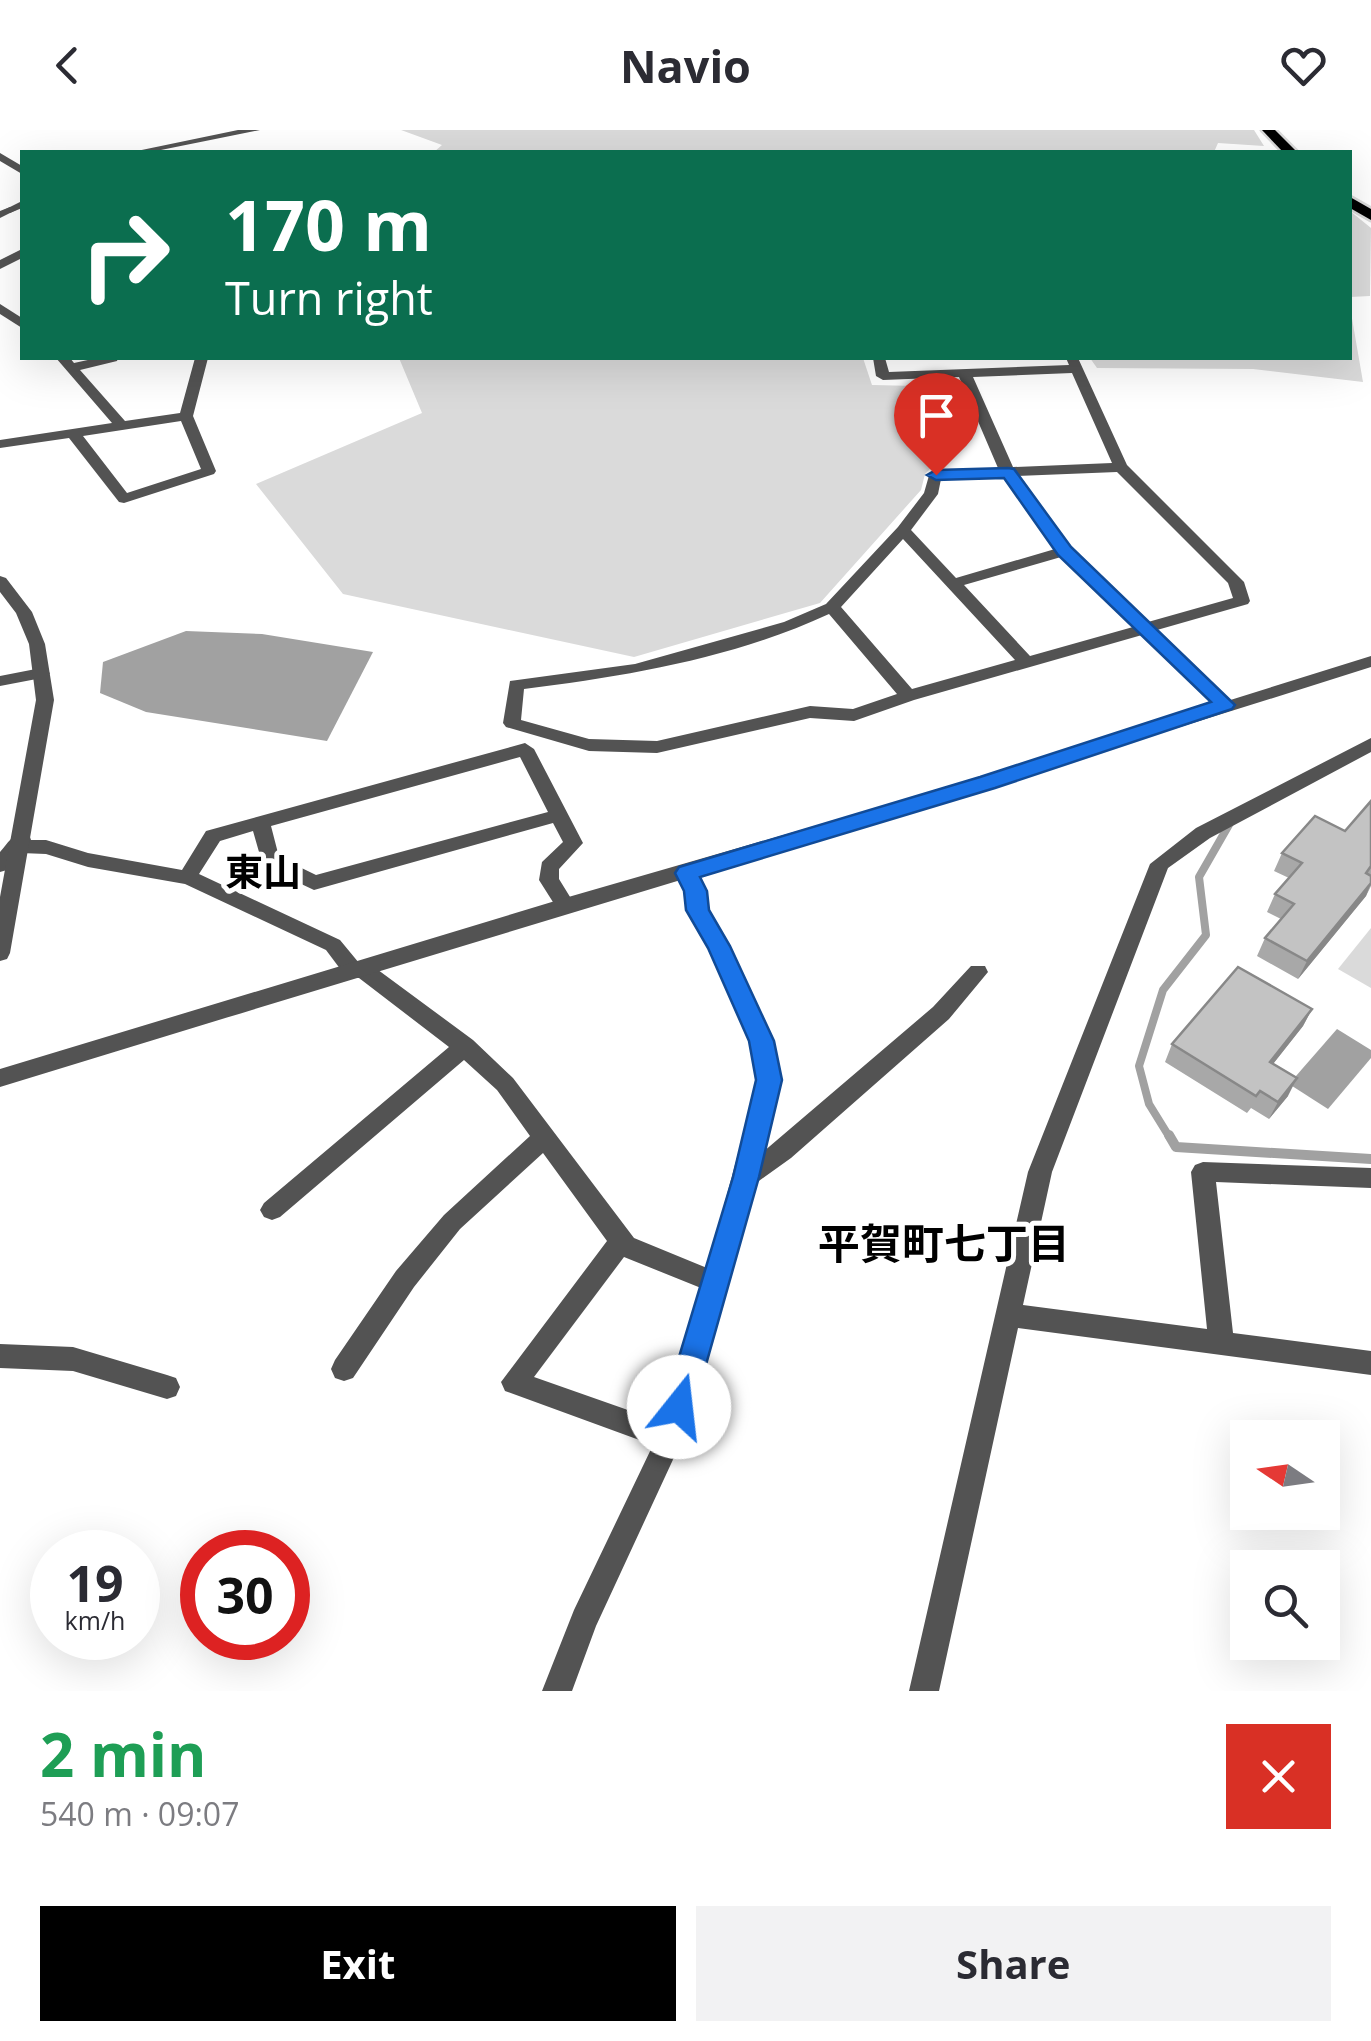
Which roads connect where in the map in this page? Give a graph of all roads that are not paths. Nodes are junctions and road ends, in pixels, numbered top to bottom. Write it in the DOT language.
graph roads {
  1 [pos="255,130"];
  2 [pos="1268,130"];
  3 [pos="147,150"];
  4 [pos="1288,150"];
  5 [pos="20,256"];
  6 [pos="0,265"];
  7 [pos="201,360"];
  8 [pos="879,360"];
  9 [pos="69,362"];
  10 [pos="1075,364"];
  11 [pos="965,375"];
  12 [pos="186,416"];
  13 [pos="120,425"];
  14 [pos="73,433"];
  15 [pos="0,444"];
  16 [pos="1122,466"];
  17 [pos="1008,472"];
  18 [pos="903,530"];
  19 [pos="1064,551"];
  20 [pos="0,580"];
  21 [pos="955,582"];
  22 [pos="832,608"];
  23 [pos="1148,629"];
  24 [pos="1371,661"];
  25 [pos="1027,663"];
  26 [pos="41,673"];
  27 [pos="0,682"];
  28 [pos="908,696"];
  29 [pos="1225,705"];
  30 [pos="1371,744"];
  31 [pos="559,816"];
  32 [pos="261,823"];
  33 [pos="22,843"];
  34 [pos="0,865"];
  35 [pos="686,873"];
  36 [pos="187,877"];
  37 [pos="565,905"];
  38 [pos="0,953"];
  39 [pos="358,971"];
  40 [pos="978,972"];
  41 [pos="464,1046"];
  42 [pos="0,1078"];
  43 [pos="544,1137"];
  44 [pos="746,1177"];
  45 [pos="1371,1178"];
  46 [pos="272,1210"];
  47 [pos="621,1242"];
  48 [pos="715,1282"];
  49 [pos="1010,1315"];
  50 [pos="1220,1343"];
  51 [pos="0,1356"];
  52 [pos="1371,1363"];
  53 [pos="344,1369"];
  54 [pos="167,1388"];
  55 [pos="670,1438"];
  56 [pos="557,1691"];
  57 [pos="924,1691"];
  1 -- 3 [label="street"];
  2 -- 4 [label="main road"];
  5 -- 6 [label="street"];
  7 -- 12 [label="street"];
  8 -- 11 [label="street"];
  9 -- 13 [label="street"];
  10 -- 11 [label="street"];
  10 -- 16 [label="street"];
  11 -- 17 [label="street"];
  12 -- 13 [label="street"];
  12 -- 14 [label="street"];
  13 -- 14 [label="street"];
  14 -- 15 [label="street"];
  16 -- 17 [label="street"];
  16 -- 23 [label="street"];
  17 -- 18 [label="street"];
  17 -- 19 [label="street"];
  18 -- 21 [label="street"];
  18 -- 22 [label="street"];
  19 -- 21 [label="street"];
  19 -- 23 [label="street"];
  20 -- 26 [label="street"];
  21 -- 25 [label="street"];
  22 -- 28 [label="street"];
  22 -- 28 [label="street"];
  23 -- 25 [label="street"];
  23 -- 29 [label="street"];
  24 -- 29 [label="street"];
  25 -- 28 [label="street"];
  26 -- 27 [label="street"];
  26 -- 33 [label="street"];
  29 -- 35 [label="street"];
  30 -- 49 [label="street"];
  31 -- 32 [label="street"];
  31 -- 32 [label="street"];
  31 -- 37 [label="street"];
  32 -- 36 [label="street"];
  33 -- 34 [label="street"];
  33 -- 36 [label="street"];
  33 -- 38 [label="street"];
  35 -- 37 [label="street"];
  35 -- 44 [label="street"];
  36 -- 39 [label="street"];
  37 -- 39 [label="street"];
  39 -- 41 [label="street"];
  39 -- 42 [label="street"];
  40 -- 44 [label="street"];
  41 -- 43 [label="street"];
  41 -- 46 [label="street"];
  43 -- 47 [label="street"];
  43 -- 53 [label="street"];
  44 -- 48 [label="street"];
  45 -- 50 [label="street"];
  47 -- 48 [label="street"];
  47 -- 55 [label="street"];
  48 -- 55 [label="street"];
  49 -- 50 [label="street"];
  49 -- 57 [label="street"];
  50 -- 52 [label="street"];
  51 -- 54 [label="street"];
  55 -- 56 [label="street"];
}
